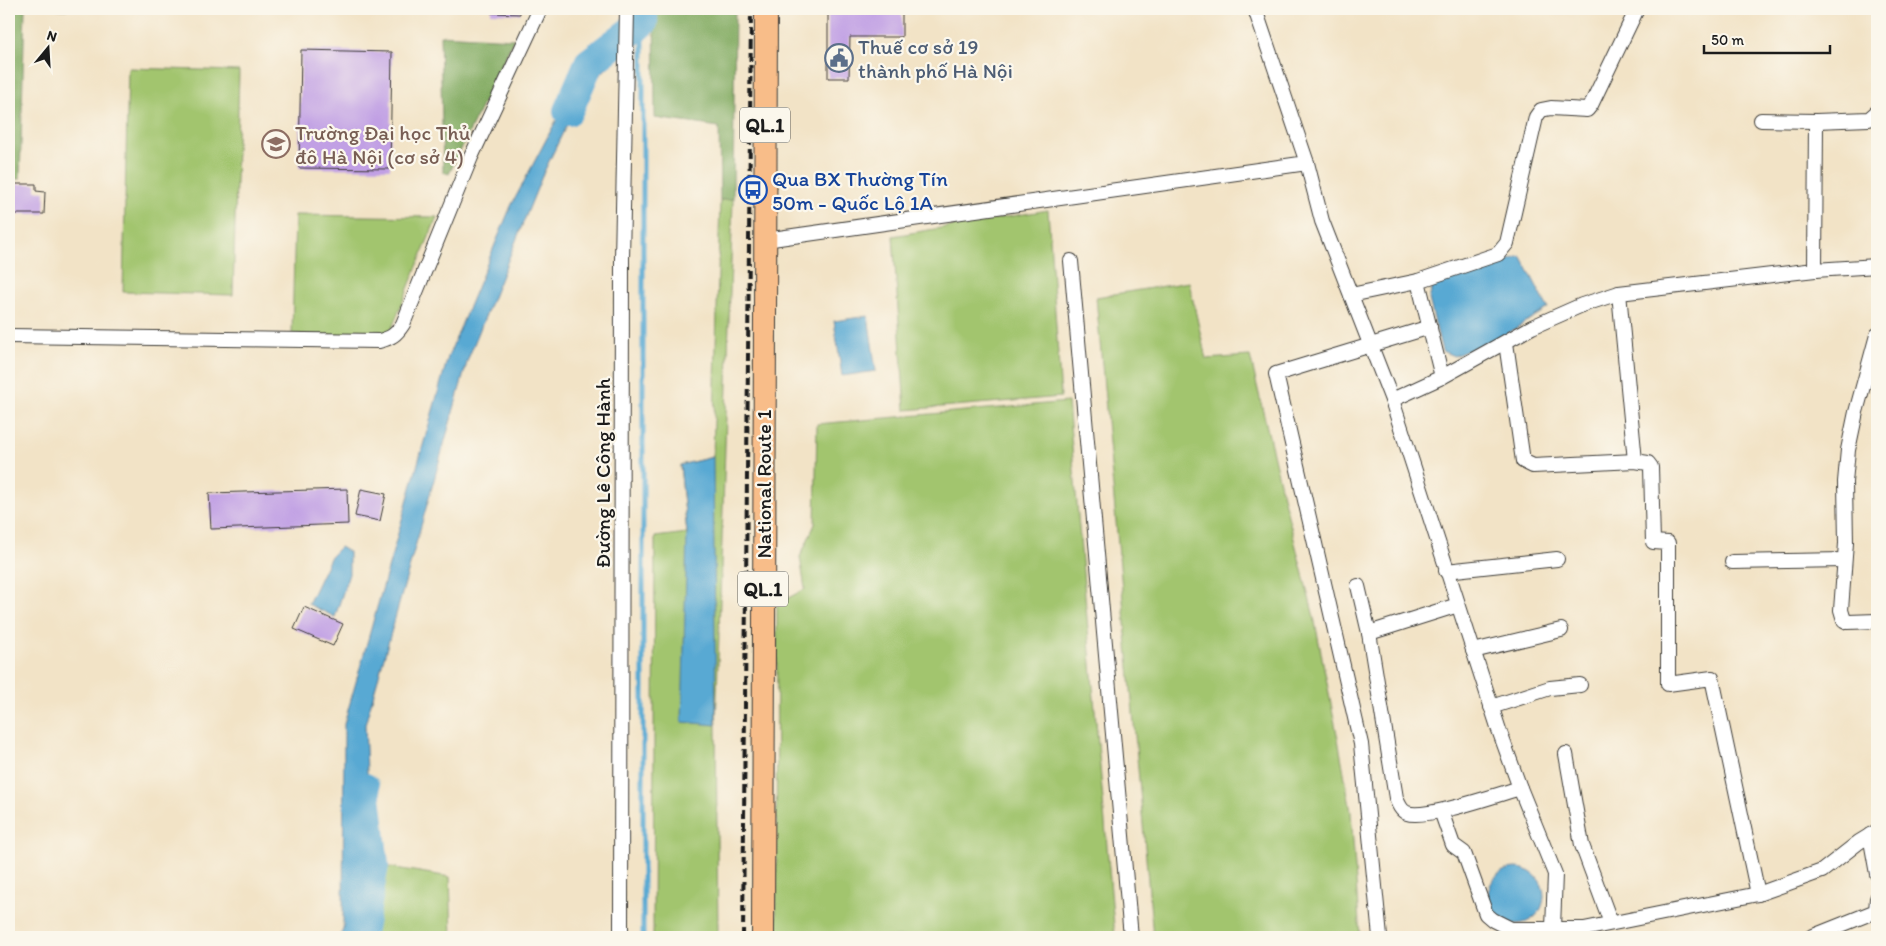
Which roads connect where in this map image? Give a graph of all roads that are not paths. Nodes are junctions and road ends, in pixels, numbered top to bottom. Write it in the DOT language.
graph roads {
  1 [pos="540,9"];
  2 [pos="766,9"];
  3 [pos="1256,9"];
  4 [pos="1637,9"];
  5 [pos="627,13"];
  6 [pos="1877,112"];
  7 [pos="1762,120"];
  8 [pos="1816,121"];
  9 [pos="1306,162"];
  10 [pos="764,240"];
  11 [pos="1071,260"];
  12 [pos="1877,266"];
  13 [pos="1815,270"];
  14 [pos="1418,281"];
  15 [pos="1619,293"];
  16 [pos="1351,295"];
  17 [pos="1430,327"];
  18 [pos="9,336"];
  19 [pos="1877,336"];
  20 [pos="1506,343"];
  21 [pos="1370,345"];
  22 [pos="1442,377"];
  23 [pos="1392,400"];
  24 [pos="1635,460"];
  25 [pos="1557,559"];
  26 [pos="1844,560"];
  27 [pos="1732,562"];
  28 [pos="1446,571"];
  29 [pos="1358,586"];
  30 [pos="1458,605"];
  31 [pos="1877,621"];
  32 [pos="1561,630"];
  33 [pos="1369,633"];
  34 [pos="1473,652"];
  35 [pos="1580,685"];
  36 [pos="1491,706"];
  37 [pos="1566,754"];
  38 [pos="1520,788"];
  39 [pos="1441,811"];
  40 [pos="1874,833"];
  41 [pos="1877,874"];
  42 [pos="1758,894"];
  43 [pos="1877,898"];
  44 [pos="1611,923"];
  45 [pos="1553,928"];
  46 [pos="1511,933"];
  47 [pos="621,937"];
  48 [pos="763,937"];
  49 [pos="1131,937"];
  50 [pos="1380,937"];
  51 [pos="1811,937"];
  1 -- 18 [label="street"];
  2 -- 10 [label="highway, QL.1"];
  3 -- 9 [label="street"];
  4 -- 14 [label="street"];
  5 -- 47 [label="street, Đường Lê Công Hành"];
  6 -- 8 [label="street"];
  7 -- 8 [label="street"];
  8 -- 13 [label="street"];
  9 -- 10 [label="street"];
  9 -- 16 [label="street"];
  10 -- 48 [label="highway, National Route 1 / QL.1"];
  11 -- 49 [label="street"];
  12 -- 13 [label="street"];
  13 -- 15 [label="street"];
  14 -- 16 [label="street"];
  14 -- 17 [label="street"];
  15 -- 20 [label="street"];
  15 -- 24 [label="street"];
  16 -- 21 [label="street"];
  17 -- 21 [label="street"];
  17 -- 22 [label="street"];
  19 -- 26 [label="street"];
  20 -- 22 [label="street"];
  20 -- 24 [label="street"];
  21 -- 23 [label="street"];
  21 -- 50 [label="street"];
  22 -- 23 [label="street"];
  23 -- 28 [label="street"];
  24 -- 42 [label="street"];
  25 -- 28 [label="street"];
  26 -- 27 [label="street"];
  26 -- 31 [label="street"];
  28 -- 30 [label="street"];
  29 -- 33 [label="street"];
  30 -- 33 [label="street"];
  30 -- 34 [label="street"];
  32 -- 34 [label="street"];
  33 -- 39 [label="street"];
  34 -- 36 [label="street"];
  35 -- 36 [label="street"];
  36 -- 38 [label="street"];
  37 -- 44 [label="street"];
  38 -- 39 [label="street"];
  38 -- 45 [label="street"];
  39 -- 46 [label="street"];
  40 -- 41 [label="street"];
  40 -- 42 [label="street"];
  42 -- 44 [label="street"];
  43 -- 51 [label="street"];
  44 -- 45 [label="street"];
  45 -- 46 [label="street"];
}
